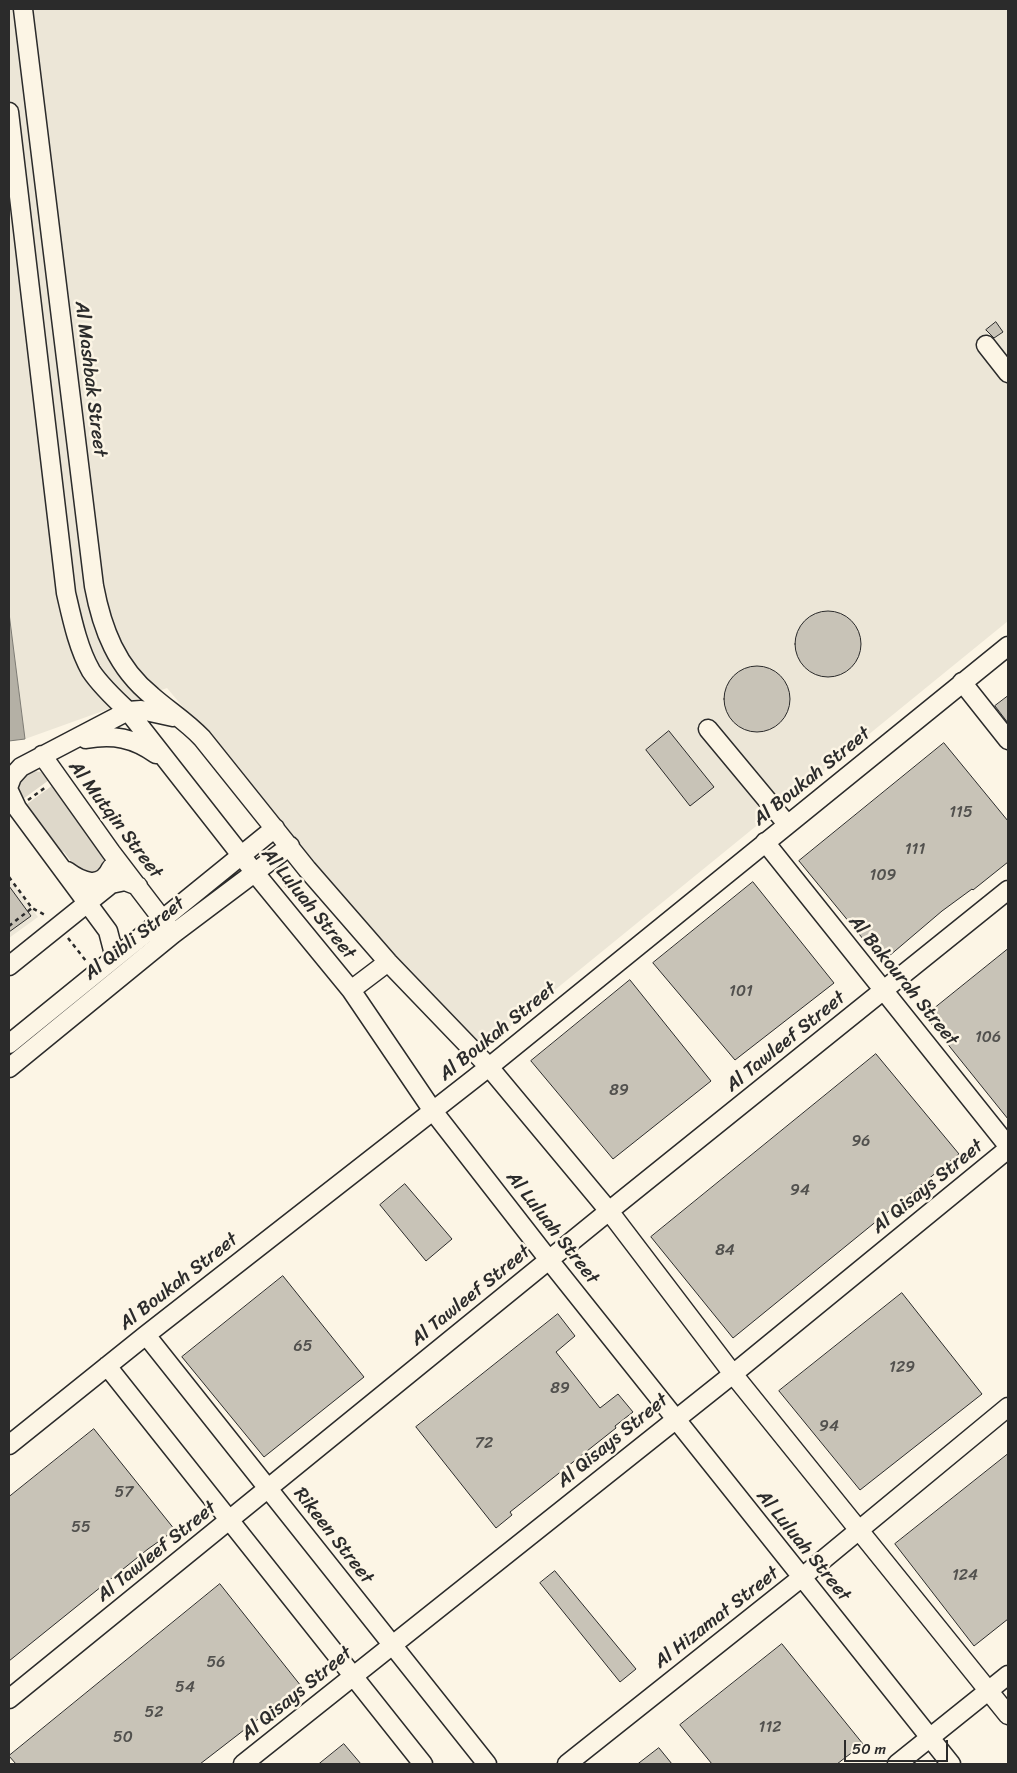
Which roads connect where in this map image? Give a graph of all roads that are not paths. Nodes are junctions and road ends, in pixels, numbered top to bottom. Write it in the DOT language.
graph roads {
  1 [pos="23,9"];
  2 [pos="9,112"];
  3 [pos="986,345"];
  4 [pos="1008,373"];
  5 [pos="109,640"];
  6 [pos="1008,646"];
  7 [pos="81,647"];
  8 [pos="962,682"];
  9 [pos="128,711"];
  10 [pos="186,720"];
  11 [pos="708,729"];
  12 [pos="1008,740"];
  13 [pos="66,744"];
  14 [pos="42,755"];
  15 [pos="166,761"];
  16 [pos="9,785"];
  17 [pos="9,791"];
  18 [pos="787,824"];
  19 [pos="275,828"];
  20 [pos="766,842"];
  21 [pos="290,846"];
  22 [pos="111,852"];
  23 [pos="241,855"];
  24 [pos="55,860"];
  25 [pos="255,873"];
  26 [pos="138,886"];
  27 [pos="1008,890"];
  28 [pos="88,904"];
  29 [pos="163,919"];
  30 [pos="173,934"];
  31 [pos="115,958"];
  32 [pos="388,962"];
  33 [pos="9,966"];
  34 [pos="351,990"];
  35 [pos="884,991"];
  36 [pos="9,1044"];
  37 [pos="489,1067"];
  38 [pos="9,1068"];
  39 [pos="433,1111"];
  40 [pos="1008,1148"];
  41 [pos="609,1211"];
  42 [pos="549,1260"];
  43 [pos="146,1335"];
  44 [pos="107,1366"];
  45 [pos="733,1374"];
  46 [pos="1008,1407"];
  47 [pos="675,1419"];
  48 [pos="9,1445"];
  49 [pos="269,1489"];
  50 [pos="230,1521"];
  51 [pos="860,1529"];
  52 [pos="801,1578"];
  53 [pos="392,1645"];
  54 [pos="1008,1674"];
  55 [pos="352,1676"];
  56 [pos="989,1690"];
  57 [pos="9,1699"];
  58 [pos="1008,1715"];
  59 [pos="931,1738"];
  60 [pos="243,1764"];
  61 [pos="423,1764"];
  62 [pos="487,1764"];
  63 [pos="567,1764"];
  64 [pos="897,1764"];
  65 [pos="951,1764"];
  1 -- 5 [label="street, Al Mashbak Street"];
  2 -- 7 [label="street"];
  3 -- 4 [label="street"];
  5 -- 7 [label="street"];
  5 -- 10 [label="street, Al Mashbak Street"];
  6 -- 8 [label="street, Al Boukah Street"];
  7 -- 9 [label="street"];
  8 -- 12 [label="street"];
  8 -- 18 [label="street, Al Boukah Street"];
  9 -- 10 [label="street"];
  9 -- 13 [label="street, Al Mutqin Street"];
  9 -- 15 [label="street, Al Luluah Street"];
  10 -- 19 [label="street, Al Luluah Street"];
  11 -- 18 [label="street"];
  13 -- 14 [label="street, Al Mutqin Street"];
  13 -- 15 [label="street"];
  14 -- 16 [label="street, Al Mutqin Street"];
  14 -- 22 [label="street, Al Mutqin Street"];
  15 -- 23 [label="street, Al Luluah Street"];
  17 -- 24 [label="street"];
  18 -- 20 [label="street, Al Boukah Street"];
  19 -- 21 [label="street, Al Luluah Street"];
  19 -- 23 [label="street, Al Qibli Street"];
  20 -- 35 [label="street, Al Bakourah Street"];
  20 -- 37 [label="street, Al Boukah Street"];
  21 -- 25 [label="street, Al Qibli Street"];
  21 -- 32 [label="street, Al Luluah Street"];
  22 -- 24 [label="street"];
  22 -- 26 [label="street, Al Mutqin Street"];
  23 -- 25 [label="street, Al Luluah Street"];
  23 -- 29 [label="street, Al Qibli Street"];
  24 -- 28 [label="street"];
  25 -- 30 [label="street, Al Qibli Street"];
  25 -- 34 [label="street, Al Luluah Street"];
  26 -- 28 [label="street"];
  26 -- 29 [label="street, Al Mutqin Street"];
  27 -- 35 [label="street, Al Tawleef Street"];
  28 -- 31 [label="street"];
  28 -- 33 [label="street"];
  29 -- 30 [label="street, Al Mutqin Street"];
  29 -- 31 [label="street, Al Qibli Street"];
  30 -- 38 [label="street, Al Qibli Street"];
  31 -- 36 [label="street, Al Qibli Street"];
  32 -- 34 [label="street"];
  32 -- 37 [label="street, Al Luluah Street"];
  34 -- 39 [label="street, Al Luluah Street"];
  35 -- 40 [label="street, Al Bakourah Street"];
  35 -- 41 [label="street, Al Tawleef Street"];
  37 -- 39 [label="street, Al Boukah Street"];
  37 -- 41 [label="street, Al Luluah Street"];
  39 -- 42 [label="street, Al Luluah Street"];
  39 -- 43 [label="street, Al Boukah Street"];
  40 -- 45 [label="street, Al Qisays Street"];
  41 -- 42 [label="street, Al Tawleef Street"];
  41 -- 45 [label="street, Al Luluah Street"];
  42 -- 47 [label="street, Al Luluah Street"];
  42 -- 49 [label="street, Al Tawleef Street"];
  43 -- 44 [label="street, Al Boukah Street"];
  43 -- 49 [label="street, Rikeen Street"];
  44 -- 48 [label="street, Al Boukah Street"];
  44 -- 50 [label="street"];
  45 -- 47 [label="street, Al Qisays Street"];
  45 -- 51 [label="street, Al Luluah Street"];
  46 -- 51 [label="street, Al Hizamat Street"];
  47 -- 52 [label="street, Al Luluah Street"];
  47 -- 53 [label="street, Al Qisays Street"];
  49 -- 50 [label="street, Al Tawleef Street"];
  49 -- 53 [label="street, Rikeen Street"];
  50 -- 55 [label="street"];
  50 -- 57 [label="street, Al Tawleef Street"];
  51 -- 52 [label="street, Al Hizamat Street"];
  51 -- 56 [label="street, Al Luluah Street"];
  52 -- 59 [label="street, Al Luluah Street"];
  52 -- 63 [label="street, Al Hizamat Street"];
  53 -- 55 [label="street, Al Qisays Street"];
  53 -- 62 [label="street, Rikeen Street"];
  54 -- 56 [label="street"];
  55 -- 60 [label="street, Al Qisays Street"];
  55 -- 61 [label="street"];
  56 -- 58 [label="street, Al Luluah Street"];
  56 -- 59 [label="street"];
  59 -- 64 [label="street"];
  59 -- 65 [label="street, Al Luluah Street"];
}
